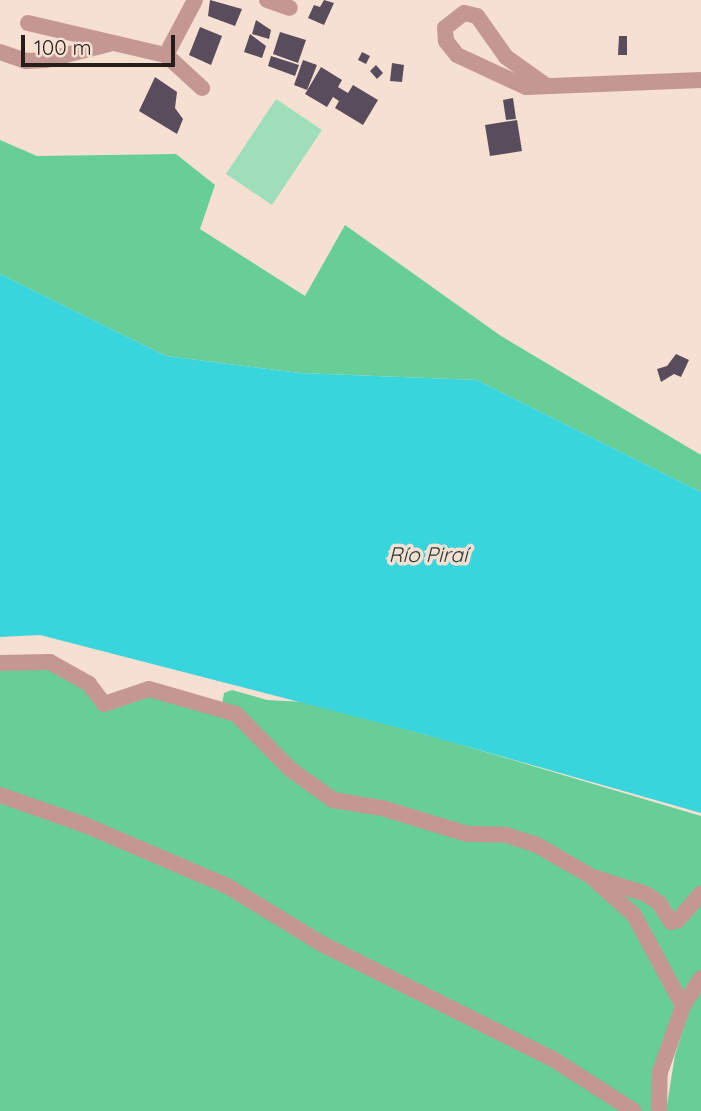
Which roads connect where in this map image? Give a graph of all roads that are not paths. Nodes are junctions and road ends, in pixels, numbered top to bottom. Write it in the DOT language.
graph roads {
  1 [pos="194,0"];
  2 [pos="267,0"];
  3 [pos="290,8"];
  4 [pos="28,23"];
  5 [pos="109,44"];
  6 [pos="0,52"];
  7 [pos="166,55"];
  8 [pos="701,80"];
  9 [pos="544,84"];
  10 [pos="202,88"];
  11 [pos="0,663"];
  12 [pos="0,795"];
  13 [pos="592,877"];
  14 [pos="701,894"];
  15 [pos="701,978"];
  16 [pos="683,1006"];
  17 [pos="634,1111"];
  18 [pos="659,1111"];
  1 -- 7 [label="street"];
  2 -- 3 [label="street"];
  4 -- 5 [label="street"];
  5 -- 6 [label="street"];
  5 -- 7 [label="street"];
  7 -- 10 [label="street"];
  8 -- 9 [label="street"];
  9 -- 9 [label="street"];
  11 -- 13 [label="street"];
  12 -- 17 [label="street"];
  13 -- 14 [label="street"];
  13 -- 16 [label="street"];
  15 -- 16 [label="street"];
  16 -- 18 [label="street"];
}
